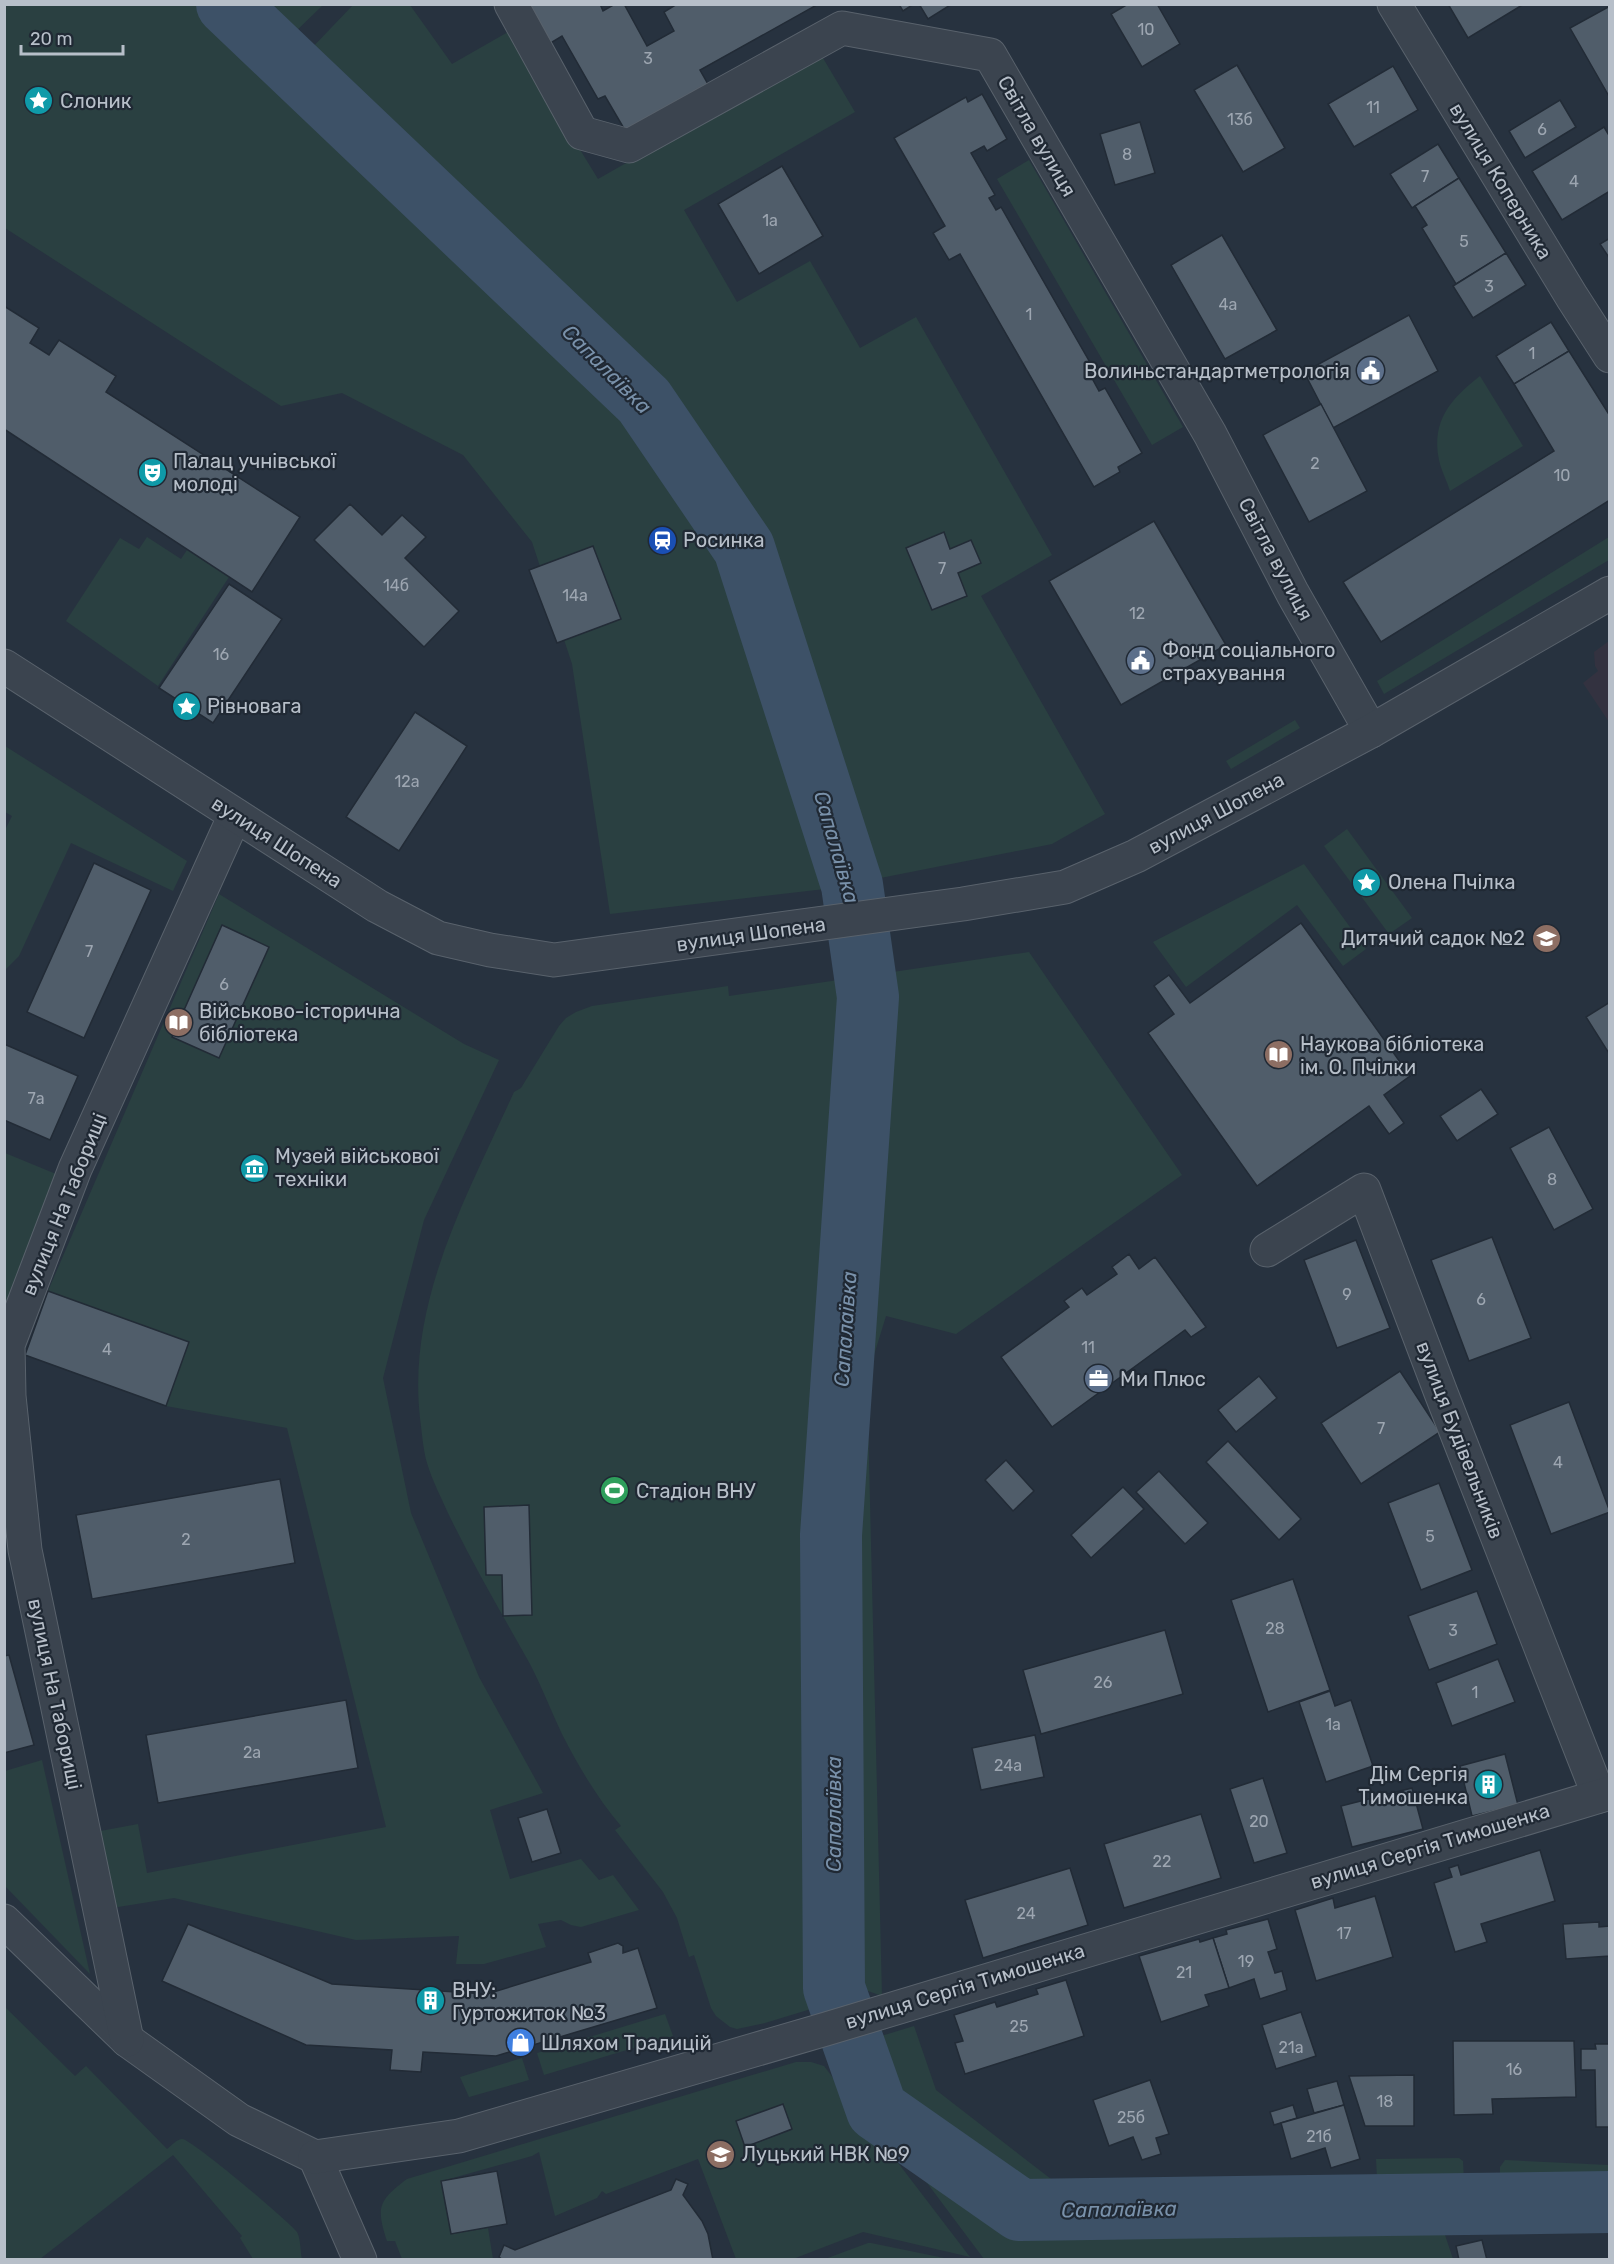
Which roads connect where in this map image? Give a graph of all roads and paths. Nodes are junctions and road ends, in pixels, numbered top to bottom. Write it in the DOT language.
graph roads {
  1 [pos="511,4"];
  2 [pos="1394,4"];
  3 [pos="1610,356"];
  4 [pos="1610,593"];
  5 [pos="4,666"];
  6 [pos="1371,731"];
  7 [pos="235,815"];
  8 [pos="1267,1250"];
  9 [pos="1604,1795"];
  10 [pos="4,1921"];
  11 [pos="127,2040"];
  12 [pos="315,2157"];
  13 [pos="360,2259"];
  1 -- 6 [label="street, Світла вулиця"];
  2 -- 3 [label="street, вулиця Коперника"];
  4 -- 6 [label="street, вулиця Шопена"];
  5 -- 7 [label="street, вулиця Шопена"];
  6 -- 7 [label="street, вулиця Шопена"];
  7 -- 11 [label="street, вулиця На Таборищі"];
  8 -- 9 [label="street, вулиця Будівельників"];
  9 -- 12 [label="street, вулиця Сергія Тимошенка"];
  10 -- 11 [label="street"];
  11 -- 12 [label="street"];
  12 -- 13 [label="street"];
}
